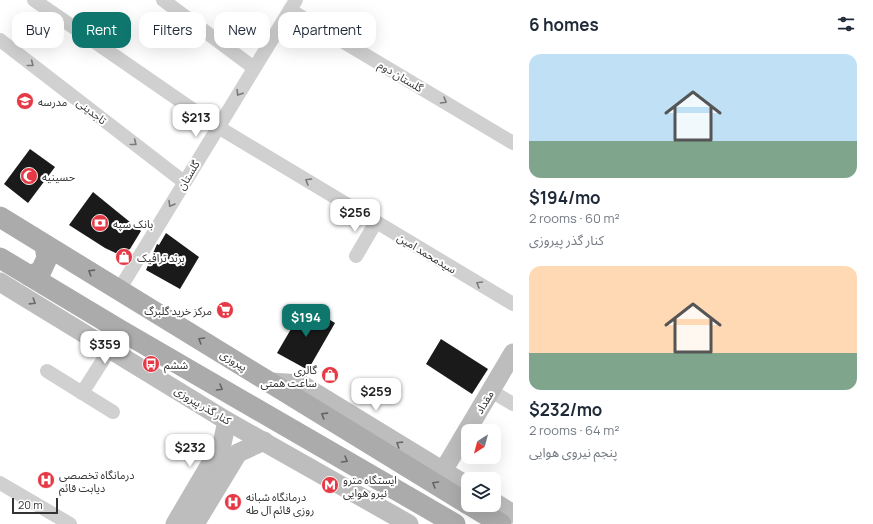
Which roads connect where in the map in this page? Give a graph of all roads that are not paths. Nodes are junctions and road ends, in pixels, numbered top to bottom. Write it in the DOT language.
graph roads {
  1 [pos="34,0"];
  2 [pos="163,0"];
  3 [pos="293,5"];
  4 [pos="0,40"];
  5 [pos="254,68"];
  6 [pos="218,127"];
  7 [pos="513,143"];
  8 [pos="184,182"];
  9 [pos="0,217"];
  10 [pos="376,222"];
  11 [pos="46,245"];
  12 [pos="356,256"];
  13 [pos="0,258"];
  14 [pos="71,260"];
  15 [pos="30,276"];
  16 [pos="0,282"];
  17 [pos="55,290"];
  18 [pos="119,290"];
  19 [pos="513,304"];
  20 [pos="110,349"];
  21 [pos="513,353"];
  22 [pos="47,371"];
  23 [pos="270,382"];
  24 [pos="491,392"];
  25 [pos="82,393"];
  26 [pos="513,404"];
  27 [pos="113,412"];
  28 [pos="227,421"];
  29 [pos="264,441"];
  30 [pos="222,444"];
  31 [pos="238,454"];
  32 [pos="443,471"];
  33 [pos="0,482"];
  34 [pos="461,482"];
  35 [pos="461,499"];
  36 [pos="501,506"];
  37 [pos="482,512"];
  38 [pos="513,514"];
  39 [pos="70,524"];
  40 [pos="175,524"];
  41 [pos="194,524"];
  42 [pos="409,524"];
  43 [pos="455,524"];
  44 [pos="501,524"];
  1 -- 6 [label="street, سیدمحمد امین"];
  2 -- 5 [label="street"];
  3 -- 5 [label="street, گلستان"];
  3 -- 7 [label="street, گلستان دوم, one-way"];
  4 -- 8 [label="street, تاجدینی, one-way"];
  5 -- 6 [label="street, گلستان, one-way"];
  6 -- 8 [label="street, گلستان"];
  10 -- 6 [label="street, سیدمحمد امین, one-way"];
  8 -- 18 [label="street, گلستان, one-way"];
  9 -- 11 [label="main road, پیروزی"];
  10 -- 12 [label="street"];
  19 -- 10 [label="street, سیدمحمد امین, one-way"];
  11 -- 14 [label="main road, پیروزی"];
  11 -- 15 [label="main road"];
  13 -- 15 [label="main road"];
  14 -- 17 [label="main road"];
  18 -- 14 [label="main road, پیروزی, one-way"];
  15 -- 17 [label="main road"];
  16 -- 20 [label="main road, کنار گذر پیروزی, one-way"];
  17 -- 43 [label="main road, one-way"];
  23 -- 18 [label="main road, پیروزی, one-way"];
  20 -- 25 [label="street"];
  20 -- 28 [label="main road, کنار گذر پیروزی"];
  21 -- 24 [label="main road, مقداد"];
  22 -- 25 [label="street"];
  32 -- 23 [label="main road, one-way"];
  35 -- 23 [label="main road, پیروزی, one-way"];
  24 -- 26 [label="street"];
  24 -- 32 [label="main road, مقداد"];
  25 -- 27 [label="street"];
  28 -- 29 [label="main road, کنار گذر پیروزی"];
  28 -- 30 [label="main road"];
  29 -- 31 [label="main road"];
  29 -- 42 [label="main road, کنار گذر پیروزی"];
  30 -- 31 [label="main road"];
  30 -- 40 [label="main road"];
  31 -- 41 [label="main road"];
  32 -- 34 [label="main road"];
  33 -- 39 [label="street"];
  36 -- 38 [label="main road"];
  37 -- 44 [label="main road, پیروزی"];
}
